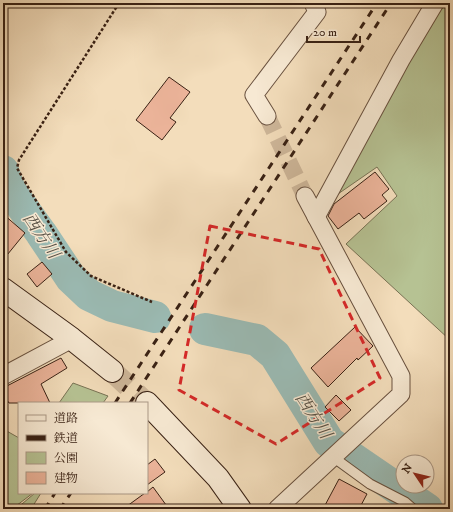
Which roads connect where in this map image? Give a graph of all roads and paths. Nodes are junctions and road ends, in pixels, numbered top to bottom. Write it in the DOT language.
graph roads {
  1 [pos="119,3"];
  2 [pos="313,3"];
  3 [pos="435,3"];
  4 [pos="267,116"];
  5 [pos="305,196"];
  6 [pos="316,217"];
  7 [pos="3,288"];
  8 [pos="152,302"];
  9 [pos="72,339"];
  10 [pos="112,371"];
  11 [pos="3,376"];
  12 [pos="148,405"];
  13 [pos="334,457"];
  14 [pos="240,509"];
  15 [pos="277,509"];
  16 [pos="413,509"];
  1 -- 8 [label="path"];
  2 -- 4 [label="street"];
  3 -- 6 [label="street"];
  5 -- 6 [label="street"];
  6 -- 13 [label="street"];
  7 -- 9 [label="main road"];
  9 -- 10 [label="main road"];
  9 -- 11 [label="street"];
  12 -- 14 [label="main road"];
  13 -- 15 [label="street"];
  13 -- 16 [label="lane"];
}
